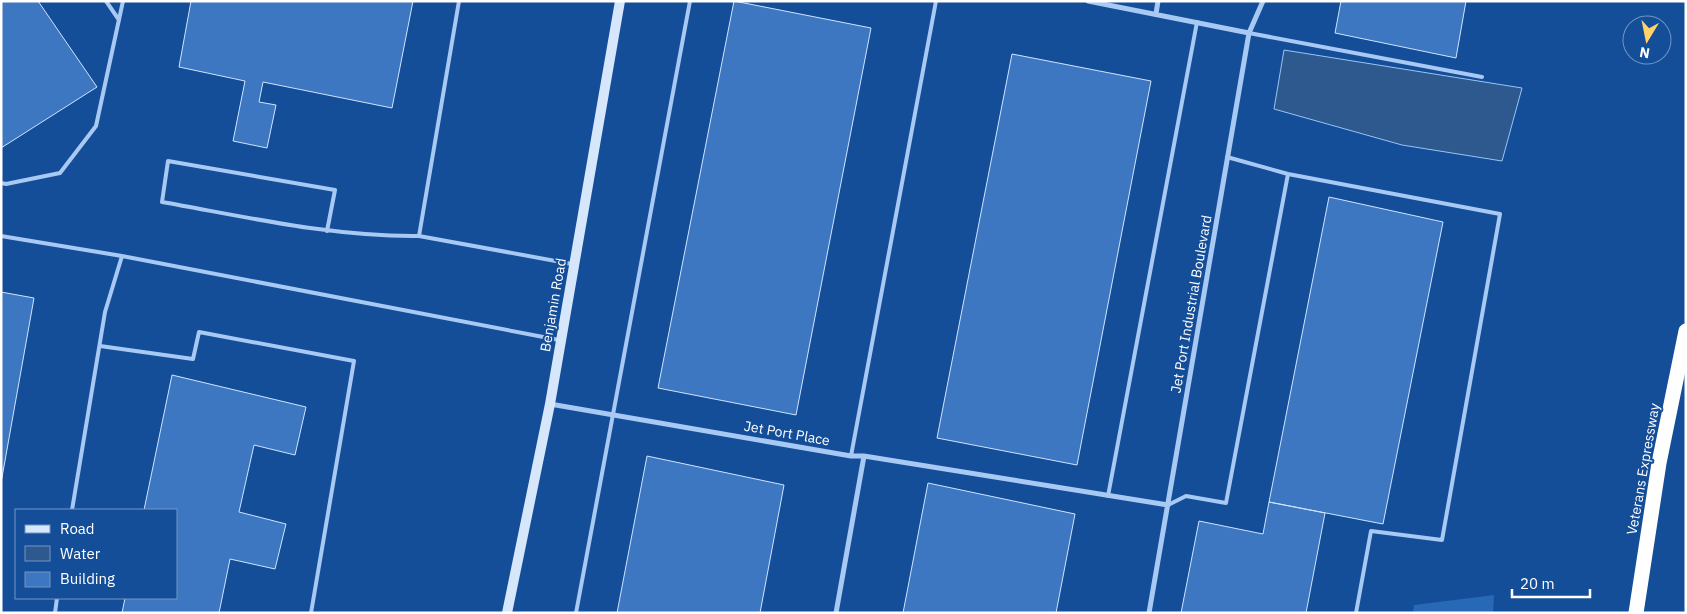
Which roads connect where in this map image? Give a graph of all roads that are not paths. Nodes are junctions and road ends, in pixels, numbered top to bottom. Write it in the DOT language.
graph roads {
  1 [pos="106,1"];
  2 [pos="124,1"];
  3 [pos="459,1"];
  4 [pos="620,1"];
  5 [pos="690,1"];
  6 [pos="936,1"];
  7 [pos="1088,1"];
  8 [pos="1158,1"];
  9 [pos="1263,1"];
  10 [pos="1156,14"];
  11 [pos="119,20"];
  12 [pos="1197,22"];
  13 [pos="1249,33"];
  14 [pos="1482,77"];
  15 [pos="1228,157"];
  16 [pos="1288,174"];
  17 [pos="1,183"];
  18 [pos="327,231"];
  19 [pos="1,236"];
  20 [pos="419,236"];
  21 [pos="122,256"];
  22 [pos="574,265"];
  23 [pos="1686,331"];
  24 [pos="561,340"];
  25 [pos="100,346"];
  26 [pos="550,404"];
  27 [pos="613,414"];
  28 [pos="851,456"];
  29 [pos="864,456"];
  30 [pos="1108,496"];
  31 [pos="1168,505"];
  32 [pos="72,509"];
  33 [pos="58,599"];
  34 [pos="55,613"];
  35 [pos="310,613"];
  36 [pos="507,613"];
  37 [pos="576,613"];
  38 [pos="836,613"];
  39 [pos="1149,613"];
  40 [pos="1356,613"];
  41 [pos="1636,613"];
  1 -- 11 [label="lane"];
  2 -- 11 [label="lane"];
  3 -- 20 [label="lane"];
  4 -- 22 [label="street, Benjamin Road"];
  5 -- 27 [label="lane"];
  6 -- 28 [label="lane"];
  7 -- 10 [label="street"];
  8 -- 10 [label="street"];
  9 -- 13 [label="street, Jet Port Industrial Boulevard"];
  10 -- 12 [label="street"];
  11 -- 17 [label="lane"];
  12 -- 13 [label="street"];
  12 -- 30 [label="lane"];
  13 -- 14 [label="lane"];
  13 -- 15 [label="street, Jet Port Industrial Boulevard"];
  15 -- 16 [label="lane"];
  15 -- 31 [label="street, Jet Port Industrial Boulevard"];
  16 -- 31 [label="lane"];
  16 -- 40 [label="lane"];
  18 -- 18 [label="lane"];
  18 -- 20 [label="lane"];
  19 -- 21 [label="lane"];
  20 -- 22 [label="lane"];
  21 -- 24 [label="lane"];
  21 -- 25 [label="lane"];
  22 -- 24 [label="street, Benjamin Road"];
  23 -- 41 [label="highway, Veterans Expressway"];
  24 -- 26 [label="street, Benjamin Road"];
  25 -- 32 [label="lane"];
  25 -- 35 [label="lane"];
  26 -- 27 [label="street, Jet Port Place"];
  26 -- 36 [label="street, Benjamin Road"];
  27 -- 28 [label="street, Jet Port Place"];
  27 -- 37 [label="lane"];
  28 -- 29 [label="street, Jet Port Place"];
  29 -- 30 [label="street, Jet Port Place"];
  29 -- 38 [label="street"];
  30 -- 31 [label="street, Jet Port Place"];
  31 -- 39 [label="street, Jet Port Industrial Boulevard"];
  33 -- 34 [label="lane"];
}
